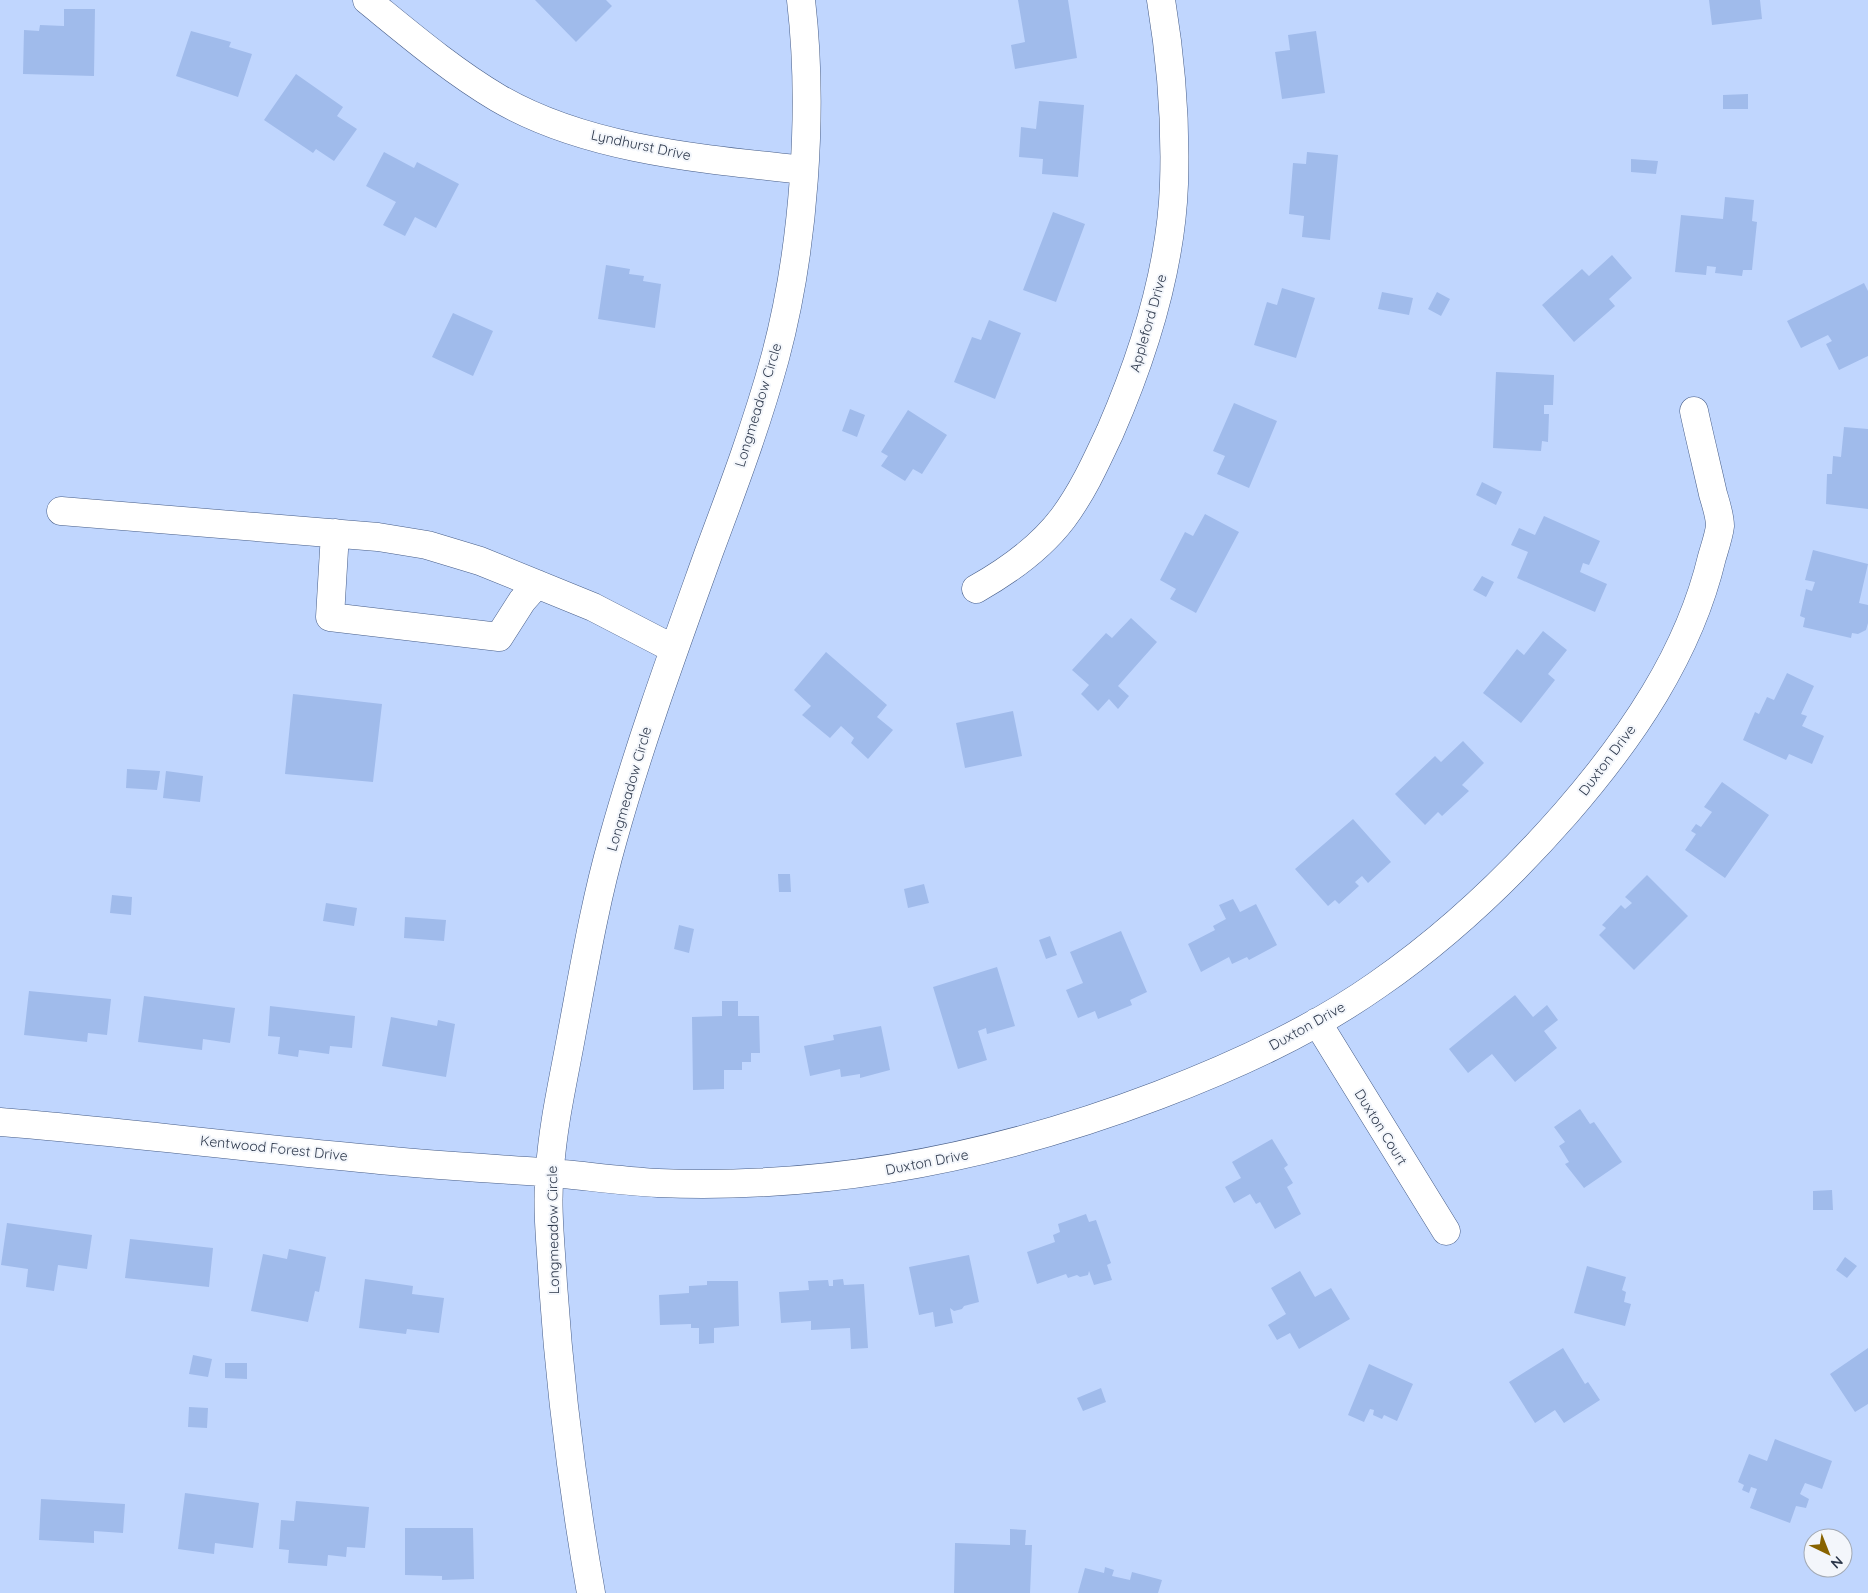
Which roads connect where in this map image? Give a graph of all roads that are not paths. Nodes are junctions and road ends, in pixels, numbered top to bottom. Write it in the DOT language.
graph roads {
  1 [pos="368,0"];
  2 [pos="801,0"];
  3 [pos="1160,0"];
  4 [pos="804,170"];
  5 [pos="1694,412"];
  6 [pos="61,511"];
  7 [pos="335,533"];
  8 [pos="537,584"];
  9 [pos="976,589"];
  10 [pos="674,649"];
  11 [pos="1317,1022"];
  12 [pos="0,1122"];
  13 [pos="549,1172"];
  14 [pos="1446,1231"];
  15 [pos="591,1593"];
  1 -- 4 [label="street, Lyndhurst Drive"];
  2 -- 4 [label="street, Longmeadow Circle"];
  3 -- 9 [label="street, Appleford Drive"];
  4 -- 10 [label="street, Longmeadow Circle"];
  5 -- 11 [label="street, Duxton Drive"];
  6 -- 7 [label="street"];
  7 -- 8 [label="street"];
  7 -- 8 [label="street"];
  8 -- 10 [label="street"];
  10 -- 13 [label="street, Longmeadow Circle"];
  11 -- 13 [label="street, Duxton Drive"];
  11 -- 14 [label="street, Duxton Court"];
  12 -- 13 [label="street, Kentwood Forest Drive"];
  13 -- 15 [label="street, Longmeadow Circle"];
}
